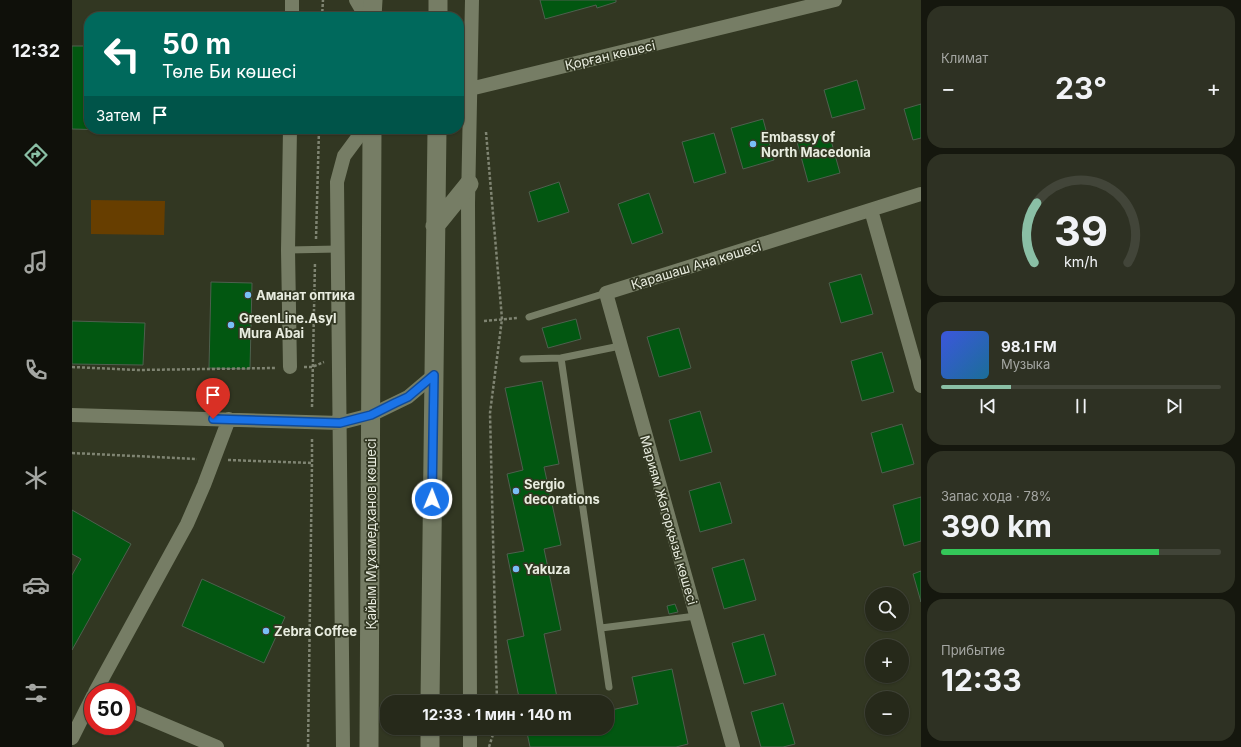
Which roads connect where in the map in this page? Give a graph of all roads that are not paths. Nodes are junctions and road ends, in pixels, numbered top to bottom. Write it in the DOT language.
graph roads {
  1 [pos="292,0"];
  2 [pos="356,0"];
  3 [pos="373,0"];
  4 [pos="438,0"];
  5 [pos="472,0"];
  6 [pos="835,0"];
  7 [pos="808,4"];
  8 [pos="292,12"];
  9 [pos="363,12"];
  10 [pos="372,12"];
  11 [pos="438,12"];
  12 [pos="470,89"];
  13 [pos="290,134"];
  14 [pos="360,134"];
  15 [pos="372,134"];
  16 [pos="436,134"];
  17 [pos="469,184"];
  18 [pos="921,194"];
  19 [pos="871,210"];
  20 [pos="435,226"];
  21 [pos="338,249"];
  22 [pos="288,250"];
  23 [pos="606,293"];
  24 [pos="529,317"];
  25 [pos="620,346"];
  26 [pos="561,358"];
  27 [pos="523,359"];
  28 [pos="290,368"];
  29 [pos="434,375"];
  30 [pos="921,386"];
  31 [pos="72,415"];
  32 [pos="371,415"];
  33 [pos="229,419"];
  34 [pos="340,423"];
  35 [pos="696,616"];
  36 [pos="601,628"];
  37 [pos="100,683"];
  38 [pos="609,687"];
  39 [pos="430,695"];
  40 [pos="470,695"];
  41 [pos="136,713"];
  42 [pos="84,714"];
  43 [pos="430,735"];
  44 [pos="470,735"];
  45 [pos="72,738"];
  46 [pos="217,747"];
  47 [pos="343,747"];
  48 [pos="369,747"];
  49 [pos="430,747"];
  50 [pos="470,747"];
  51 [pos="733,747"];
  1 -- 8 [label="street"];
  2 -- 9 [label="street"];
  3 -- 10 [label="main road"];
  4 -- 11 [label="main road"];
  5 -- 12 [label="street"];
  6 -- 7 [label="street, Қорған көшесі"];
  7 -- 12 [label="street, Қорған көшесі"];
  12 -- 17 [label="street"];
  13 -- 22 [label="street"];
  14 -- 21 [label="street"];
  15 -- 32 [label="main road, Қайым Мұхамедханов көшесі"];
  16 -- 20 [label="main road"];
  17 -- 20 [label="main road"];
  17 -- 40 [label="street"];
  18 -- 19 [label="street, Қарашаш Ана көшесі"];
  19 -- 23 [label="street, Қарашаш Ана көшесі"];
  19 -- 30 [label="street"];
  20 -- 29 [label="main road"];
  21 -- 22 [label="lane"];
  21 -- 34 [label="street"];
  22 -- 28 [label="street"];
  23 -- 24 [label="lane, Қарашаш Ана көшесі"];
  23 -- 25 [label="street, Мариям Жагорқызы көшесі"];
  25 -- 26 [label="lane"];
  25 -- 35 [label="street, Мариям Жагорқызы көшесі"];
  26 -- 27 [label="lane"];
  26 -- 36 [label="lane"];
  29 -- 32 [label="street"];
  29 -- 39 [label="main road"];
  31 -- 33 [label="street"];
  32 -- 34 [label="street"];
  32 -- 48 [label="main road, Қайым Мұхамедханов көшесі"];
  33 -- 34 [label="street"];
  33 -- 37 [label="street"];
  34 -- 47 [label="street"];
  35 -- 36 [label="lane"];
  35 -- 51 [label="street, Мариям Жагорқызы көшесі"];
  36 -- 38 [label="lane"];
  41 -- 46 [label="street"];
  42 -- 45 [label="street"];
  43 -- 49 [label="main road"];
  44 -- 50 [label="street"];
}
